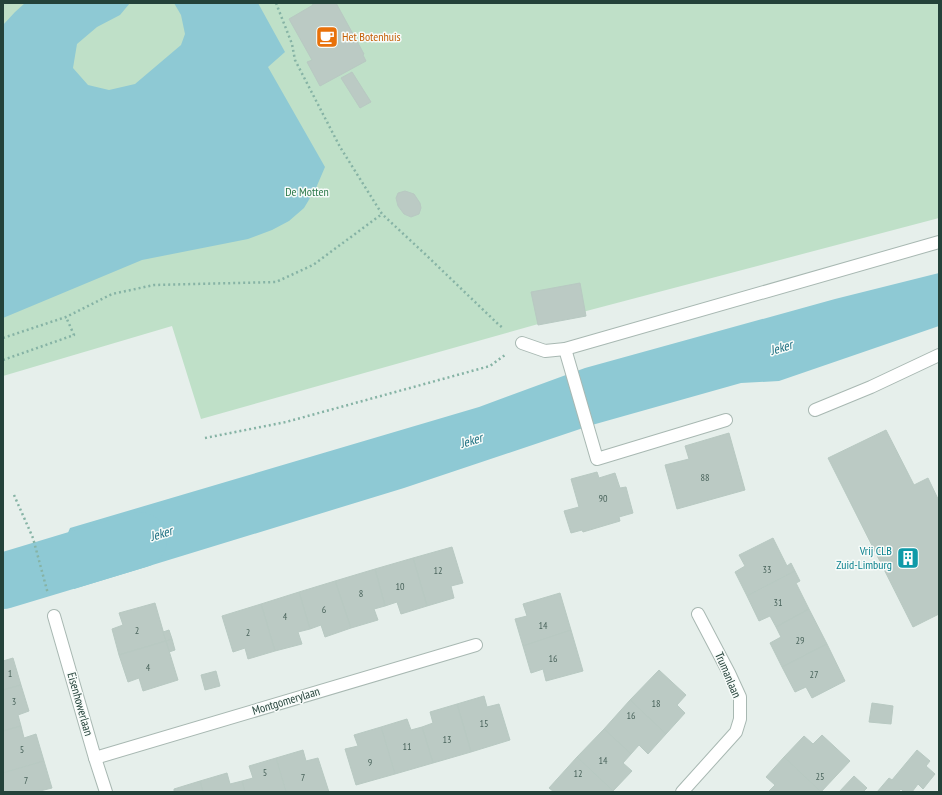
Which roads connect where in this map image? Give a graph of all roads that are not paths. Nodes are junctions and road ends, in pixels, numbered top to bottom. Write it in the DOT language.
graph roads {
  1 [pos="939,242"];
  2 [pos="522,343"];
  3 [pos="565,349"];
  4 [pos="939,355"];
  5 [pos="815,410"];
  6 [pos="726,420"];
  7 [pos="698,614"];
  8 [pos="54,616"];
  9 [pos="476,645"];
  10 [pos="95,758"];
  11 [pos="106,792"];
  12 [pos="682,792"];
  1 -- 3 [label="street"];
  2 -- 3 [label="street"];
  3 -- 6 [label="street"];
  4 -- 5 [label="street"];
  7 -- 12 [label="street, Trumanlaan"];
  8 -- 10 [label="street, Eisenhowerlaan"];
  9 -- 10 [label="street, Montgomerylaan"];
  10 -- 11 [label="street, Eisenhowerlaan"];
}
